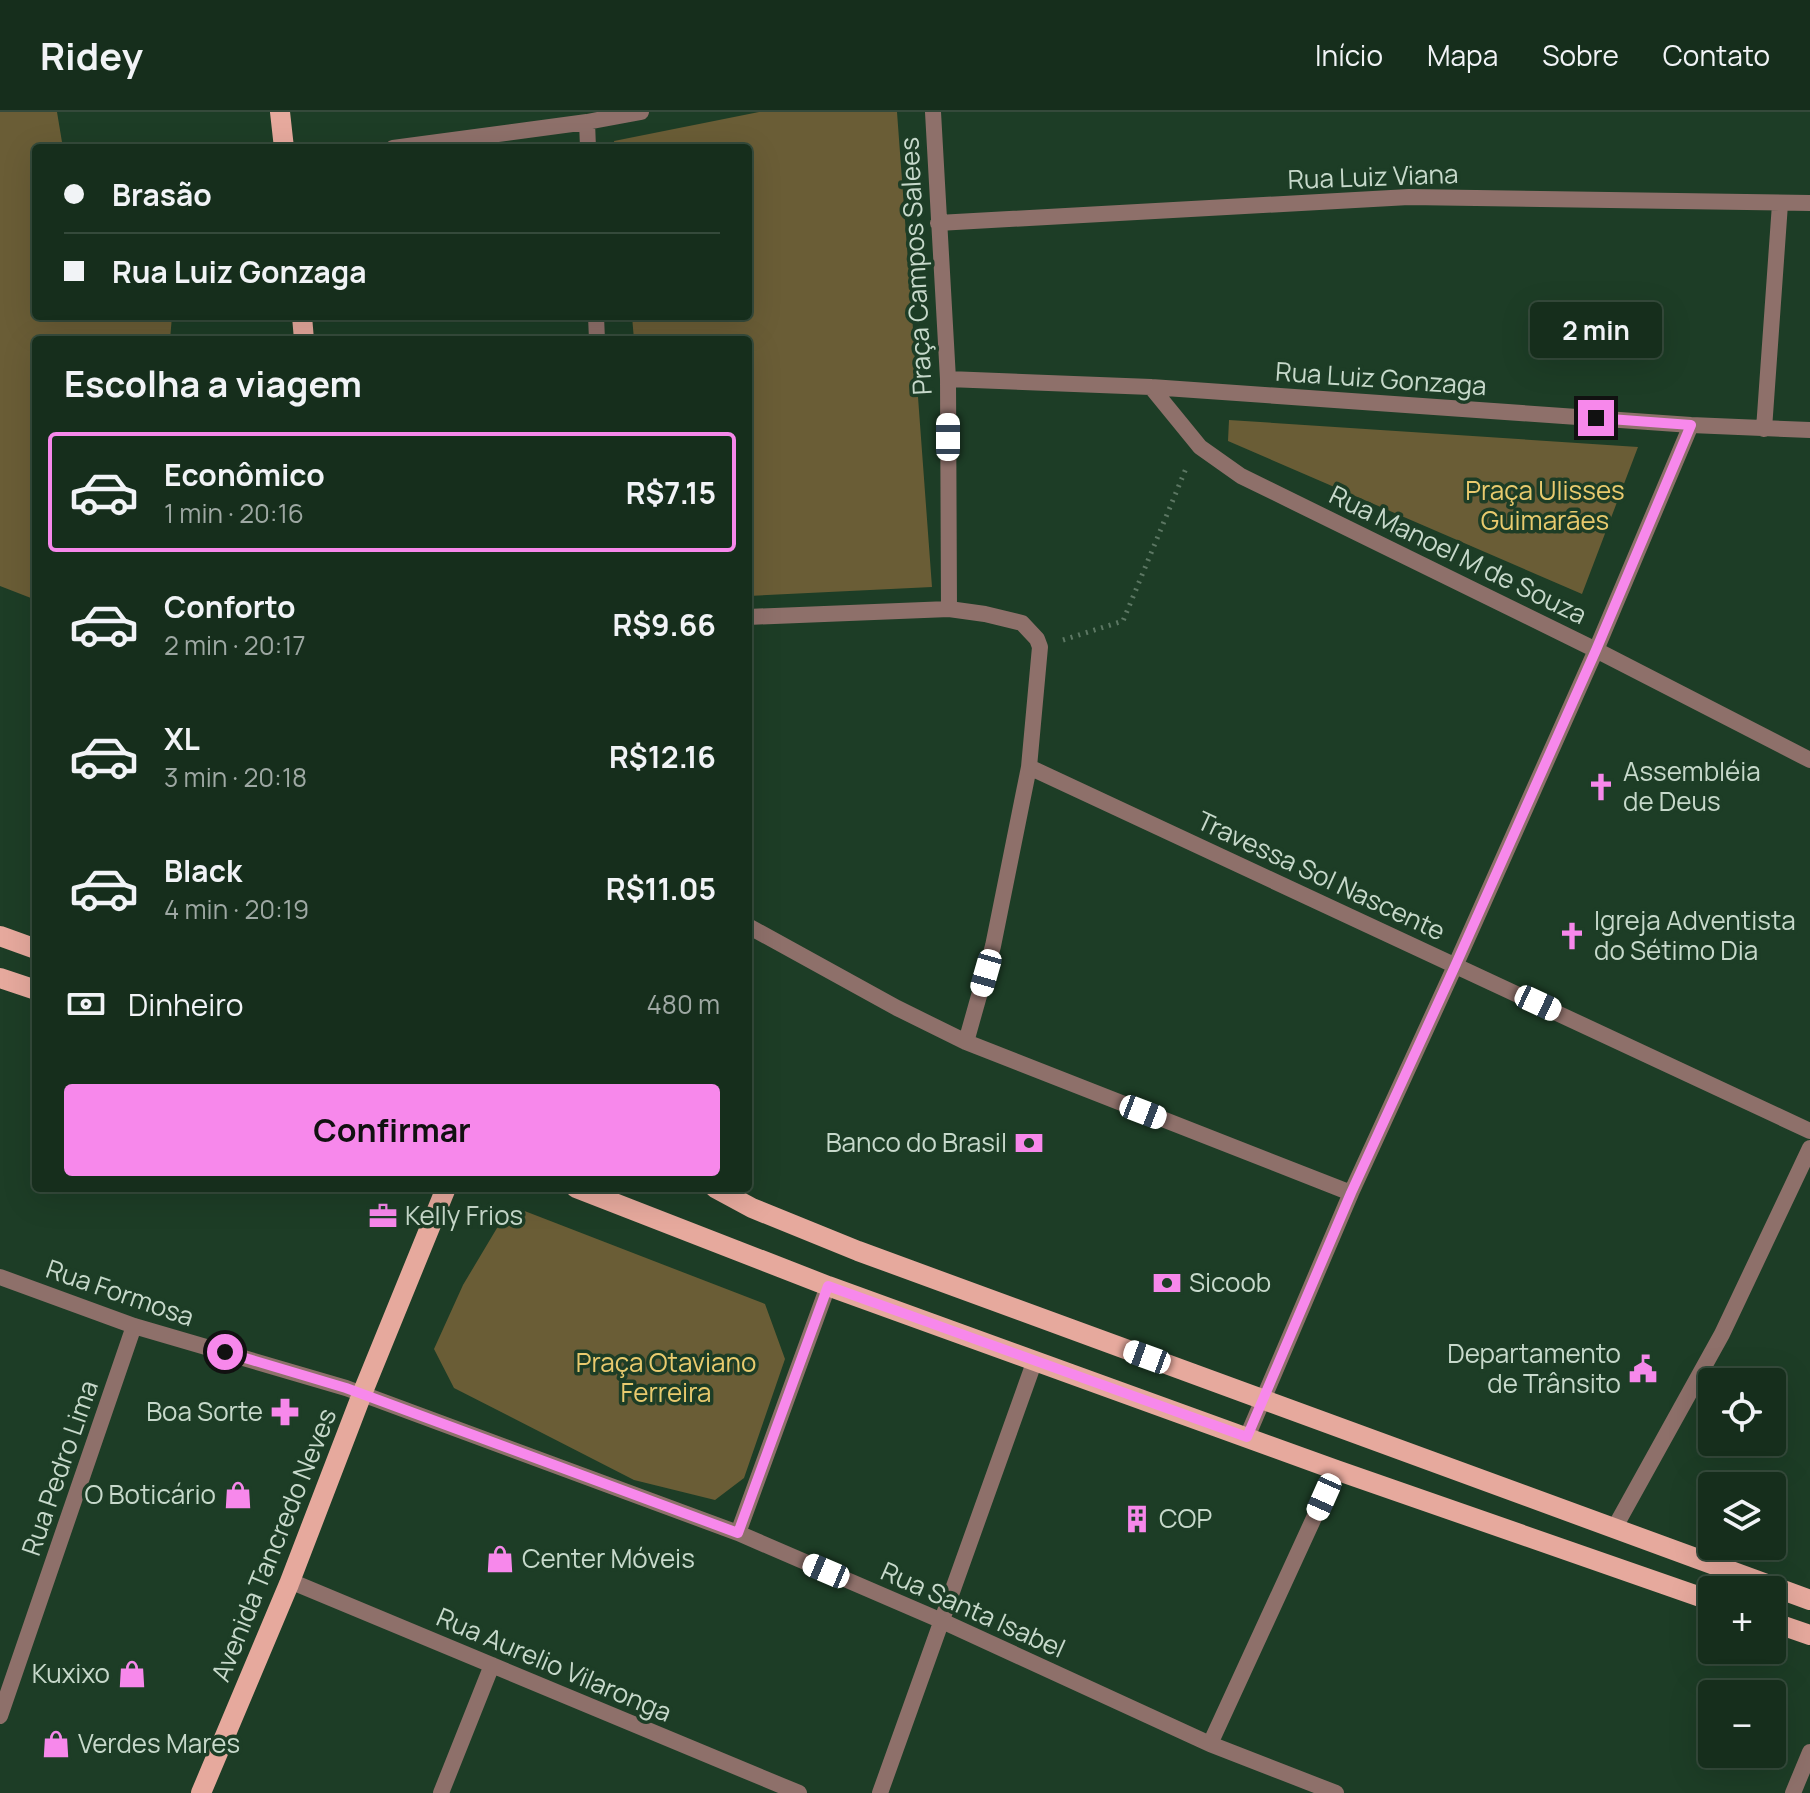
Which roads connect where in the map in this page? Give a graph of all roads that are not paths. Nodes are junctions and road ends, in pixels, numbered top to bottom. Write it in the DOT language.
graph roads {
  1 [pos="280,112"];
  2 [pos="641,112"];
  3 [pos="933,112"];
  4 [pos="587,122"];
  5 [pos="284,144"];
  6 [pos="423,144"];
  7 [pos="588,144"];
  8 [pos="1810,203"];
  9 [pos="1780,204"];
  10 [pos="938,223"];
  11 [pos="948,379"];
  12 [pos="1151,387"];
  13 [pos="1691,425"];
  14 [pos="1764,429"];
  15 [pos="1810,430"];
  16 [pos="949,609"];
  17 [pos="752,617"];
  18 [pos="1596,650"];
  19 [pos="1810,760"];
  20 [pos="1029,767"];
  21 [pos="752,928"];
  22 [pos="0,936"];
  23 [pos="32,948"];
  24 [pos="1456,964"];
  25 [pos="0,978"];
  26 [pos="32,989"];
  27 [pos="966,1042"];
  28 [pos="1810,1131"];
  29 [pos="1810,1148"];
  30 [pos="443,1192"];
  31 [pos="586,1192"];
  32 [pos="722,1192"];
  33 [pos="1351,1193"];
  34 [pos="0,1277"];
  35 [pos="828,1286"];
  36 [pos="134,1326"];
  37 [pos="1035,1360"];
  38 [pos="362,1394"];
  39 [pos="1264,1400"];
  40 [pos="1247,1437"];
  41 [pos="1336,1470"];
  42 [pos="1615,1527"];
  43 [pos="738,1533"];
  44 [pos="290,1581"];
  45 [pos="1698,1596"];
  46 [pos="1810,1600"];
  47 [pos="942,1621"];
  48 [pos="1786,1627"];
  49 [pos="1810,1635"];
  50 [pos="492,1665"];
  51 [pos="0,1716"];
  52 [pos="1210,1744"];
  53 [pos="1810,1752"];
  54 [pos="201,1793"];
  55 [pos="441,1793"];
  56 [pos="799,1793"];
  57 [pos="880,1793"];
  58 [pos="1336,1793"];
  59 [pos="1793,1793"];
  1 -- 5 [label="main road"];
  2 -- 4 [label="street"];
  3 -- 10 [label="street, Praça Campos Salees"];
  4 -- 6 [label="street"];
  4 -- 7 [label="street"];
  8 -- 9 [label="street, Rua Luiz Viana"];
  9 -- 10 [label="street, Rua Luiz Viana"];
  9 -- 14 [label="street"];
  10 -- 11 [label="street, Praça Campos Salees"];
  11 -- 12 [label="street, Rua Luiz Gonzaga"];
  11 -- 16 [label="street, Praça Campos Salees"];
  12 -- 13 [label="street, Rua Luiz Gonzaga"];
  12 -- 18 [label="street, Rua Manoel M de Souza"];
  13 -- 14 [label="street, Rua Luiz Gonzaga"];
  13 -- 18 [label="street"];
  14 -- 15 [label="street, Rua Luiz Gonzaga"];
  16 -- 17 [label="street"];
  16 -- 20 [label="street"];
  18 -- 19 [label="street, Rua Manoel M de Souza"];
  18 -- 24 [label="street"];
  20 -- 24 [label="street, Travessa Sol Nascente"];
  20 -- 27 [label="street"];
  21 -- 27 [label="street"];
  22 -- 23 [label="main road"];
  24 -- 28 [label="street, Travessa Sol Nascente"];
  24 -- 33 [label="street"];
  25 -- 26 [label="main road"];
  27 -- 33 [label="street"];
  29 -- 42 [label="street"];
  30 -- 38 [label="main road, Avenida Tancredo Neves"];
  31 -- 35 [label="main road"];
  32 -- 39 [label="main road"];
  33 -- 39 [label="street"];
  34 -- 36 [label="street, Rua Formosa"];
  35 -- 37 [label="main road"];
  35 -- 43 [label="street"];
  36 -- 38 [label="street, Rua Formosa"];
  36 -- 51 [label="street, Rua Pedro Lima"];
  37 -- 40 [label="main road"];
  37 -- 47 [label="street"];
  38 -- 43 [label="street, Rua Santa Isabel"];
  38 -- 44 [label="main road, Avenida Tancredo Neves"];
  39 -- 40 [label="street"];
  39 -- 42 [label="main road"];
  40 -- 41 [label="main road"];
  41 -- 45 [label="main road"];
  41 -- 52 [label="street"];
  42 -- 46 [label="main road"];
  43 -- 47 [label="street, Rua Santa Isabel"];
  44 -- 50 [label="street, Rua Aurelio Vilaronga"];
  44 -- 54 [label="main road, Avenida Tancredo Neves"];
  47 -- 52 [label="street, Rua Santa Isabel"];
  47 -- 57 [label="street"];
  48 -- 49 [label="main road"];
  50 -- 55 [label="street"];
  50 -- 56 [label="street, Rua Aurelio Vilaronga"];
  52 -- 58 [label="street, Rua Santa Isabel"];
  53 -- 59 [label="street"];
}
